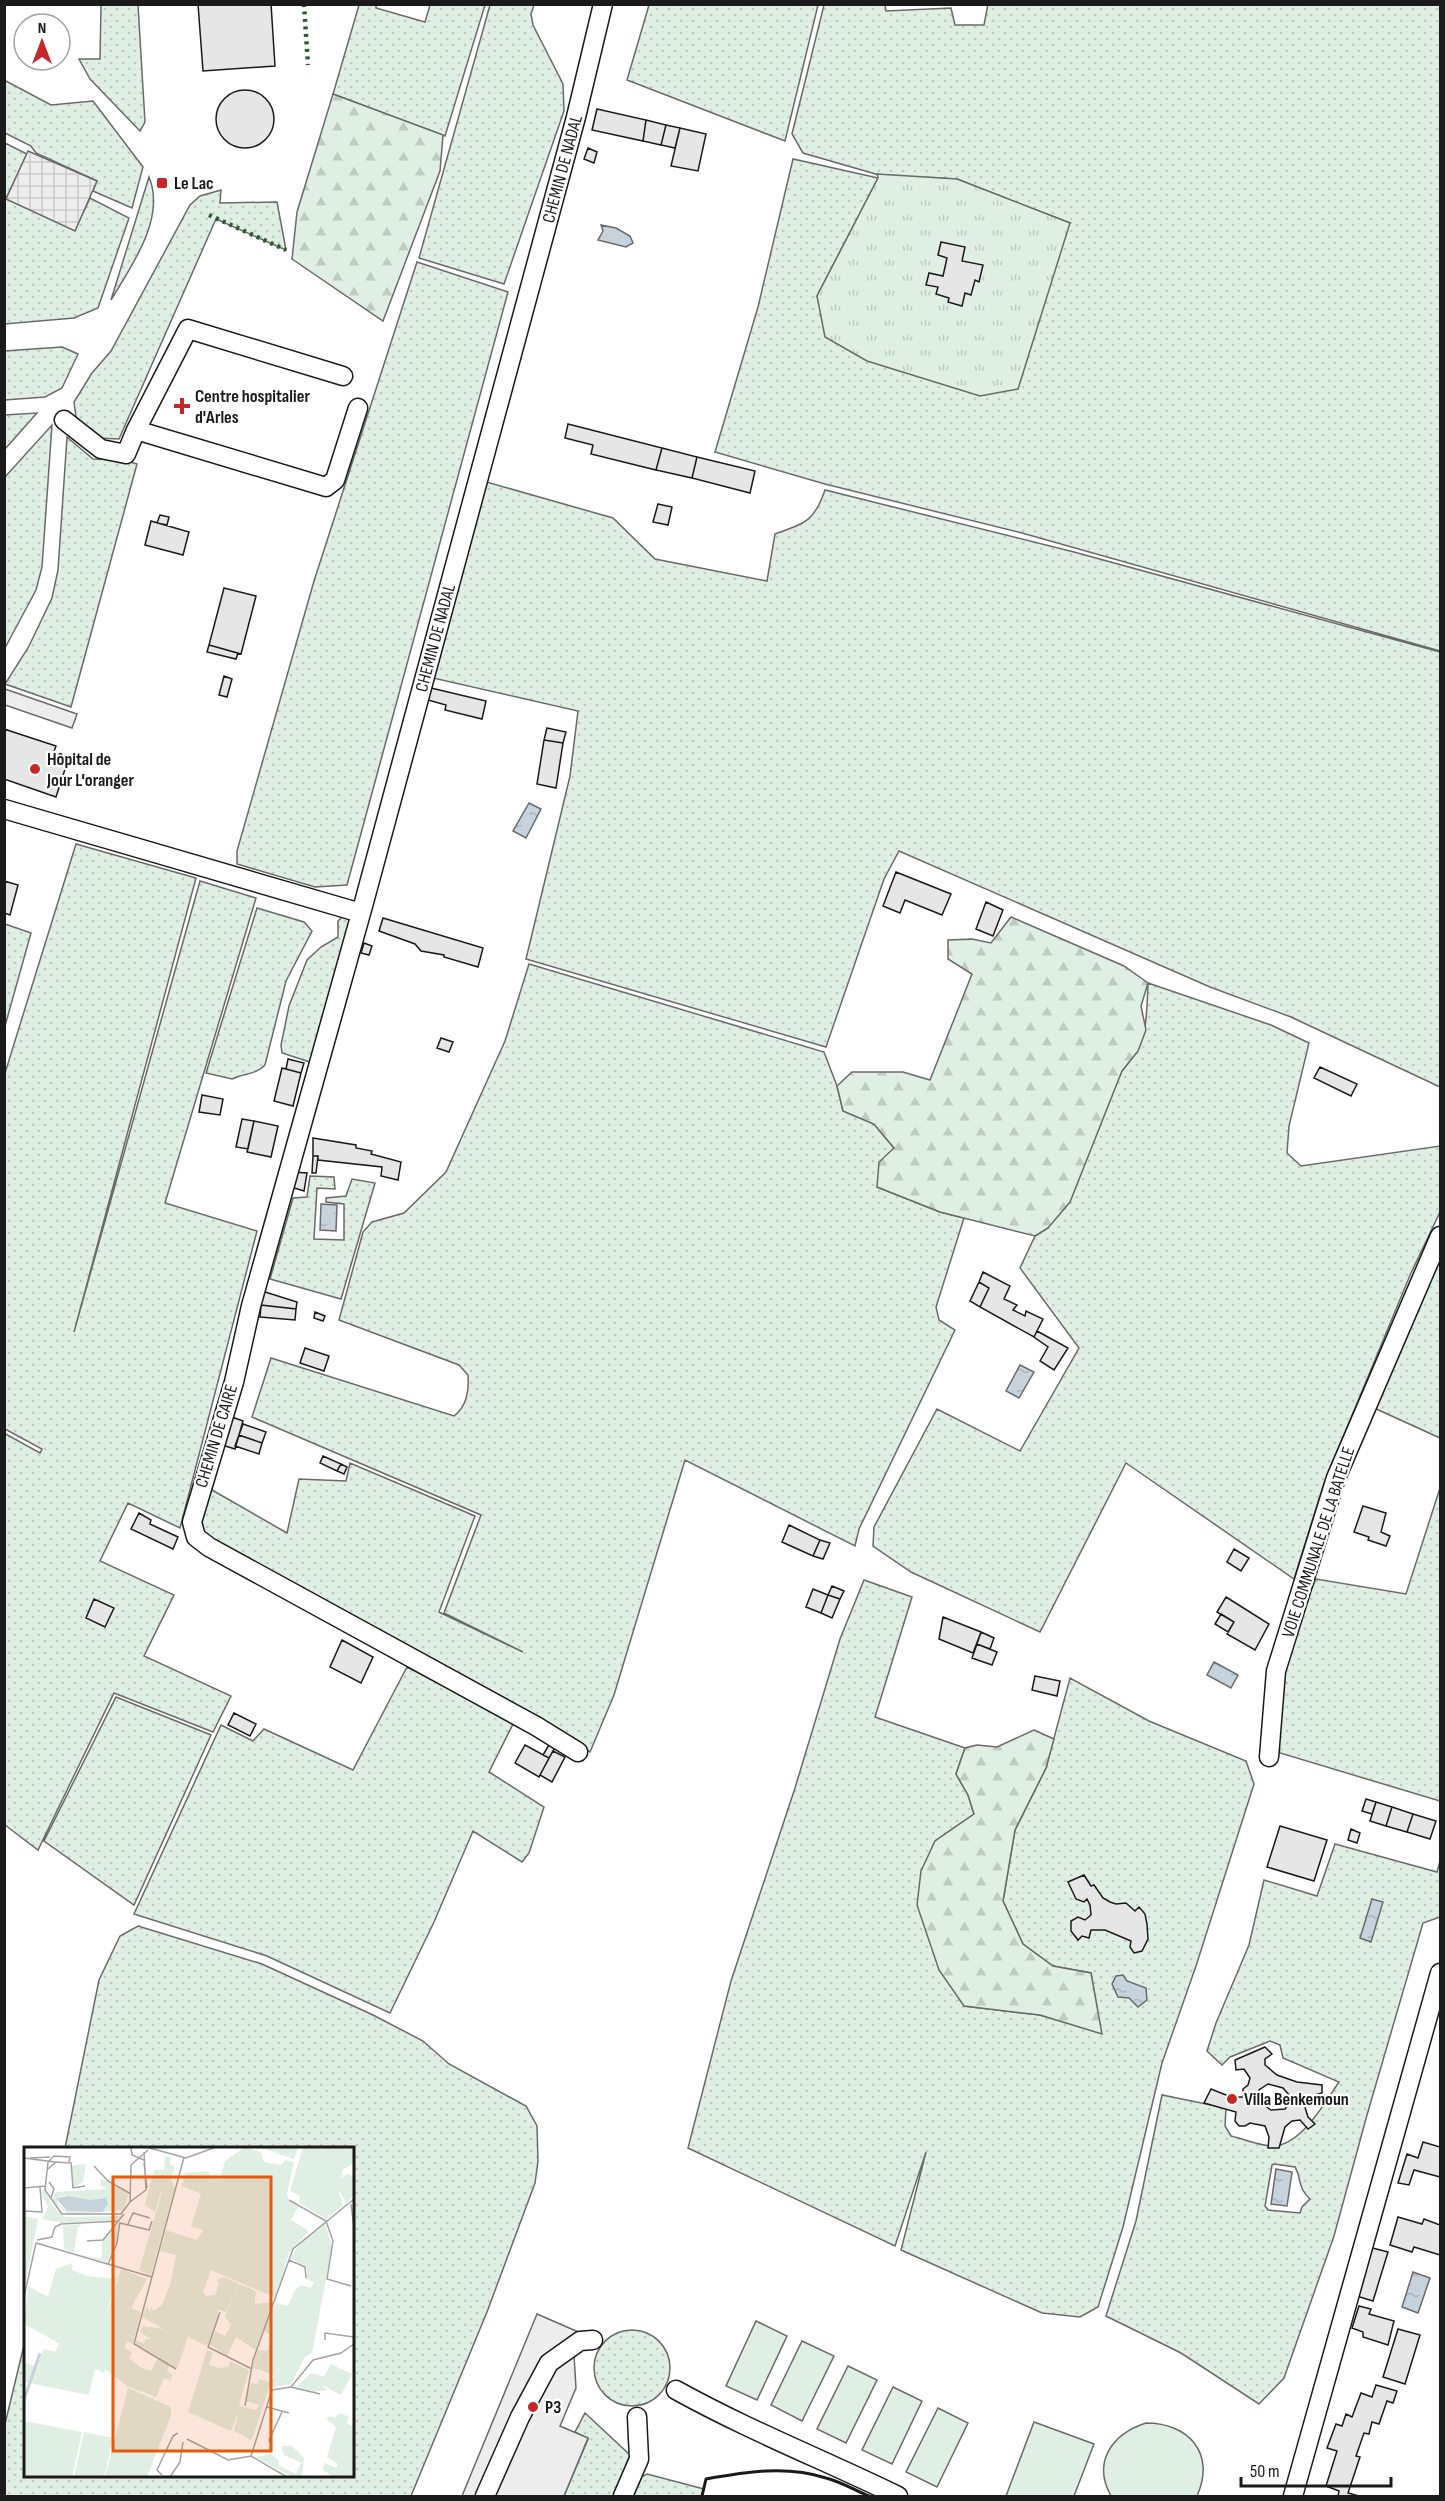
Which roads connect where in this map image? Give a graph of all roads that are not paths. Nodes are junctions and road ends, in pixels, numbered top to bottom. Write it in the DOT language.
graph roads {
  1 [pos="603,4"];
  2 [pos="343,376"];
  3 [pos="358,408"];
  4 [pos="64,420"];
  5 [pos="136,430"];
  6 [pos="4,809"];
  7 [pos="361,913"];
  8 [pos="1440,1236"];
  9 [pos="578,1752"];
  10 [pos="1269,1757"];
  11 [pos="1440,1973"];
  12 [pos="593,2340"];
  13 [pos="676,2390"];
  14 [pos="637,2417"];
  15 [pos="485,2496"];
  16 [pos="623,2496"];
  17 [pos="898,2496"];
  18 [pos="1293,2496"];
  1 -- 7 [label="street, CHEMIN DE NADAL"];
  2 -- 5 [label="street"];
  3 -- 5 [label="street"];
  4 -- 5 [label="street"];
  6 -- 7 [label="street"];
  7 -- 9 [label="street, CHEMIN DE CAIRE"];
  8 -- 10 [label="street, VOIE COMMUNALE DE LA BATELLE"];
  11 -- 18 [label="street"];
  12 -- 15 [label="street"];
  13 -- 17 [label="street"];
  14 -- 16 [label="street"];
}
